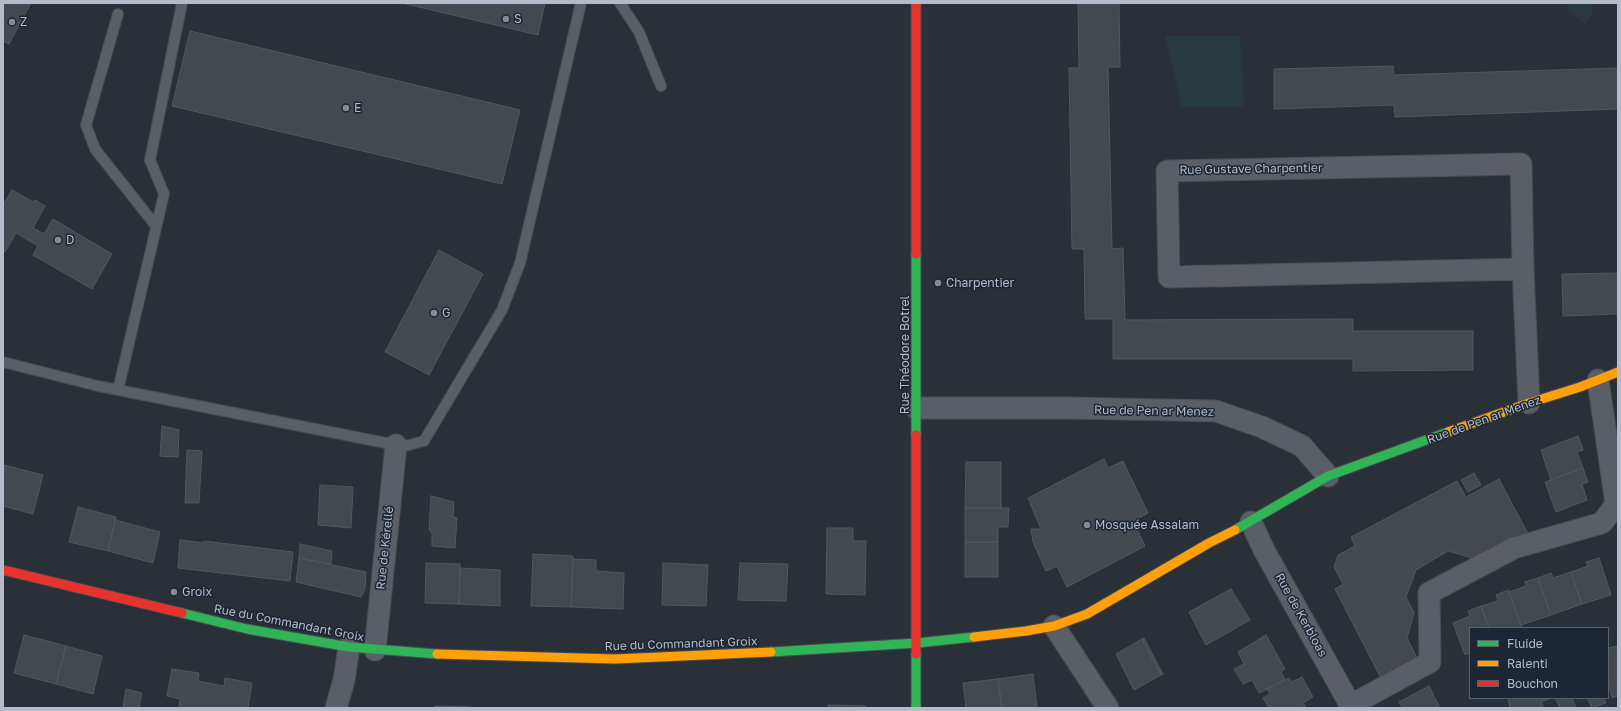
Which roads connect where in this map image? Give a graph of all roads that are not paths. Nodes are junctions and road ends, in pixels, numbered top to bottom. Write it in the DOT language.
graph roads {
  1 [pos="182,3"];
  2 [pos="581,3"];
  3 [pos="620,3"];
  4 [pos="916,3"];
  5 [pos="118,14"];
  6 [pos="661,86"];
  7 [pos="156,226"];
  8 [pos="1523,269"];
  9 [pos="3,362"];
  10 [pos="1618,372"];
  11 [pos="1598,380"];
  12 [pos="118,390"];
  13 [pos="1529,403"];
  14 [pos="916,408"];
  15 [pos="396,445"];
  16 [pos="1328,476"];
  17 [pos="1251,522"];
  18 [pos="3,570"];
  19 [pos="1054,626"];
  20 [pos="917,643"];
  21 [pos="349,647"];
  22 [pos="375,650"];
  23 [pos="1352,707"];
  24 [pos="336,708"];
  25 [pos="916,708"];
  26 [pos="1108,708"];
  1 -- 7 [label="lane"];
  2 -- 15 [label="lane"];
  3 -- 6 [label="lane"];
  4 -- 14 [label="street, Rue Théodore Botrel"];
  5 -- 7 [label="lane"];
  7 -- 12 [label="lane"];
  8 -- 8 [label="street, Rue Gustave Charpentier"];
  8 -- 13 [label="street, Rue Gustave Charpentier"];
  9 -- 12 [label="lane"];
  10 -- 11 [label="street, Rue de Pen ar Menez"];
  11 -- 13 [label="street, Rue de Pen ar Menez"];
  11 -- 23 [label="street"];
  12 -- 15 [label="lane"];
  13 -- 16 [label="street, Rue de Pen ar Menez"];
  14 -- 16 [label="street, Rue de Pen ar Menez"];
  14 -- 20 [label="street, Rue Théodore Botrel"];
  15 -- 22 [label="street, Rue de Kérellé"];
  16 -- 17 [label="street, Rue du Commandant Groix"];
  17 -- 19 [label="street, Rue du Commandant Groix"];
  17 -- 23 [label="street, Rue de Kerbloas"];
  18 -- 21 [label="street, Rue du Commandant Groix"];
  19 -- 20 [label="street, Rue du Commandant Groix"];
  19 -- 26 [label="street"];
  20 -- 22 [label="street, Rue du Commandant Groix"];
  20 -- 25 [label="street, Rue Théodore Botrel"];
  21 -- 22 [label="street, Rue du Commandant Groix"];
  21 -- 24 [label="street"];
}
